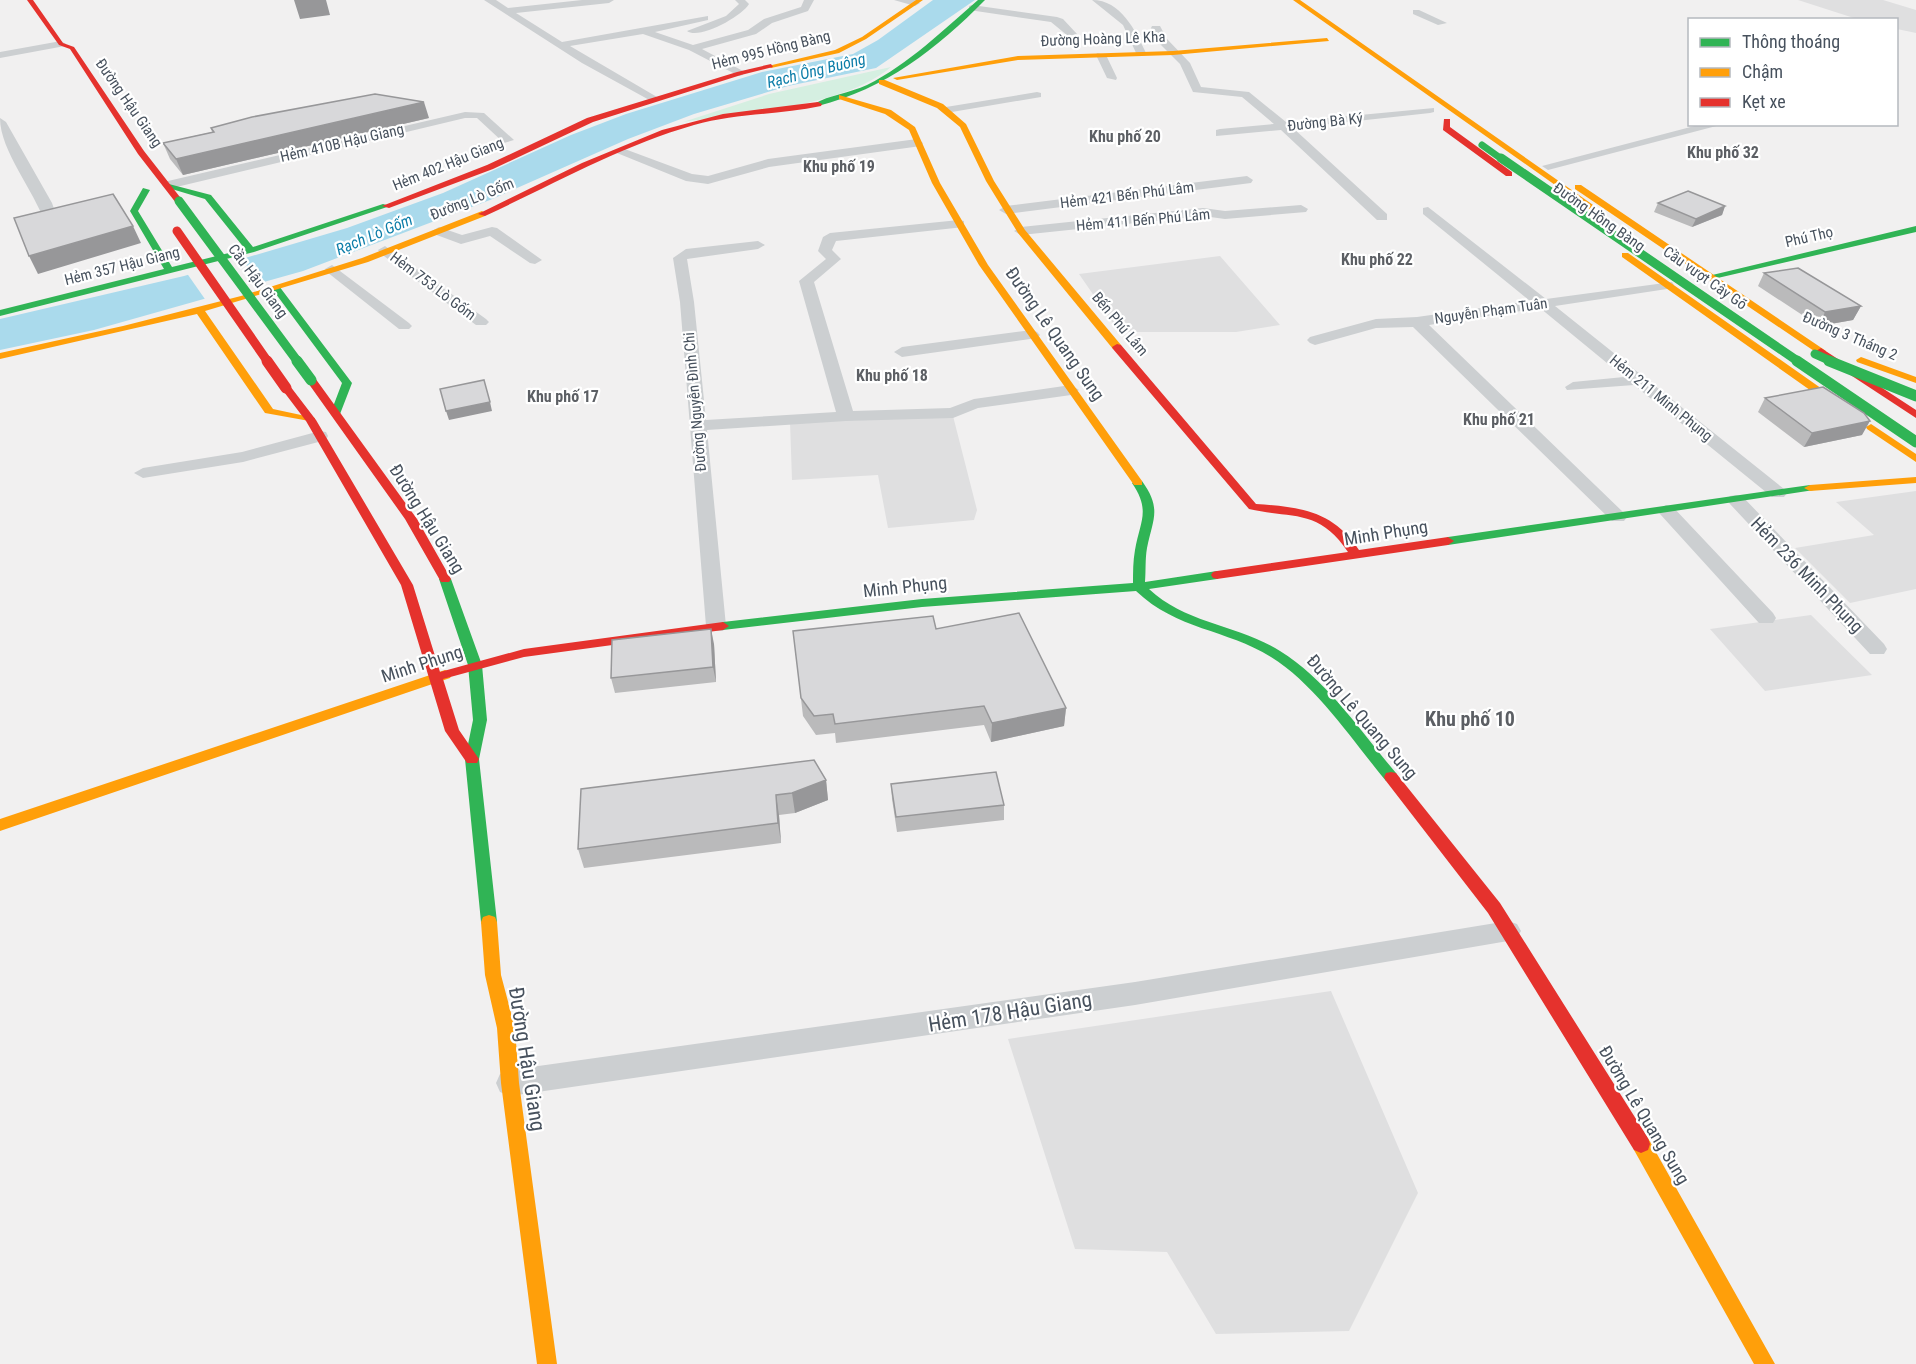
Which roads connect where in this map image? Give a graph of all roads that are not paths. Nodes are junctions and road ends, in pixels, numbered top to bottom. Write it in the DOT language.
graph roads {
  1 [pos="30,0"];
  2 [pos="489,0"];
  3 [pos="609,0"];
  4 [pos="740,0"];
  5 [pos="809,0"];
  6 [pos="899,0"];
  7 [pos="1097,0"];
  8 [pos="1296,0"];
  9 [pos="918,2"];
  10 [pos="977,4"];
  11 [pos="506,11"];
  12 [pos="1416,12"];
  13 [pos="704,18"];
  14 [pos="1442,23"];
  15 [pos="1308,27"];
  16 [pos="1156,28"];
  17 [pos="646,33"];
  18 [pos="1072,34"];
  19 [pos="659,38"];
  20 [pos="61,44"];
  21 [pos="561,45"];
  22 [pos="693,48"];
  23 [pos="1173,53"];
  24 [pos="1141,54"];
  25 [pos="0,55"];
  26 [pos="1101,55"];
  27 [pos="61,60"];
  28 [pos="1365,66"];
  29 [pos="739,73"];
  30 [pos="1112,78"];
  31 [pos="882,82"];
  32 [pos="1037,95"];
  33 [pos="842,97"];
  34 [pos="653,99"];
  35 [pos="946,110"];
  36 [pos="1430,110"];
  37 [pos="1465,119"];
  38 [pos="1447,121"];
  39 [pos="0,122"];
  40 [pos="1710,126"];
  41 [pos="1285,127"];
  42 [pos="1220,133"];
  43 [pos="508,140"];
  44 [pos="917,143"];
  45 [pos="618,151"];
  46 [pos="1548,166"];
  47 [pos="1247,180"];
  48 [pos="168,185"];
  49 [pos="147,190"];
  50 [pos="179,201"];
  51 [pos="1301,209"];
  52 [pos="1006,210"];
  53 [pos="1428,211"];
  54 [pos="166,215"];
  55 [pos="1382,217"];
  56 [pos="52,223"];
  57 [pos="959,224"];
  58 [pos="1916,229"];
  59 [pos="439,231"];
  60 [pos="1021,231"];
  61 [pos="758,244"];
  62 [pos="251,250"];
  63 [pos="385,250"];
  64 [pos="535,260"];
  65 [pos="332,269"];
  66 [pos="170,271"];
  67 [pos="1709,277"];
  68 [pos="1667,285"];
  69 [pos="276,288"];
  70 [pos="1543,303"];
  71 [pos="199,310"];
  72 [pos="0,313"];
  73 [pos="481,322"];
  74 [pos="1417,322"];
  75 [pos="1770,324"];
  76 [pos="404,326"];
  77 [pos="1032,334"];
  78 [pos="1315,340"];
  79 [pos="902,352"];
  80 [pos="0,356"];
  81 [pos="1849,371"];
  82 [pos="1801,378"];
  83 [pos="311,380"];
  84 [pos="1639,380"];
  85 [pos="1916,380"];
  86 [pos="1573,387"];
  87 [pos="1071,390"];
  88 [pos="1916,396"];
  89 [pos="336,412"];
  90 [pos="1916,415"];
  91 [pos="846,416"];
  92 [pos="311,420"];
  93 [pos="697,426"];
  94 [pos="1916,429"];
  95 [pos="320,436"];
  96 [pos="1916,442"];
  97 [pos="1916,460"];
  98 [pos="143,473"];
  99 [pos="1916,480"];
  100 [pos="1835,484"];
  101 [pos="1779,493"];
  102 [pos="1736,500"];
  103 [pos="1666,510"];
  104 [pos="1618,516"];
  105 [pos="1356,555"];
  106 [pos="1139,587"];
  107 [pos="1766,618"];
  108 [pos="716,626"];
  109 [pos="1877,649"];
  110 [pos="475,665"];
  111 [pos="435,678"];
  112 [pos="472,759"];
  113 [pos="0,825"];
  114 [pos="1508,931"];
  115 [pos="510,1083"];
  116 [pos="547,1364"];
  117 [pos="1765,1364"];
  1 -- 20 [label="main road, Đường Hậu Giang"];
  2 -- 11 [label="street"];
  3 -- 11 [label="street"];
  4 -- 19 [label="street"];
  5 -- 22 [label="street"];
  6 -- 9 [label="street"];
  7 -- 24 [label="street"];
  8 -- 37 [label="main road, Đường Hồng Bàng"];
  9 -- 29 [label="main road, Hẻm 995 Hồng Bàng"];
  10 -- 18 [label="street"];
  10 -- 31 [label="main road"];
  11 -- 21 [label="street"];
  12 -- 14 [label="street"];
  13 -- 17 [label="street"];
  15 -- 23 [label="main road, Đường Hoàng Lê Kha"];
  16 -- 23 [label="street"];
  17 -- 19 [label="street"];
  17 -- 21 [label="street"];
  19 -- 22 [label="street"];
  20 -- 25 [label="street"];
  20 -- 27 [label="main road"];
  20 -- 48 [label="main road, Đường Hậu Giang"];
  21 -- 34 [label="street"];
  22 -- 29 [label="street"];
  23 -- 24 [label="main road, Đường Hoàng Lê Kha"];
  23 -- 41 [label="street"];
  24 -- 26 [label="main road, Đường Hoàng Lê Kha"];
  26 -- 30 [label="street"];
  26 -- 31 [label="main road, Đường Hoàng Lê Kha"];
  28 -- 36 [label="main road, Đường Hồng Bàng"];
  29 -- 34 [label="main road, Hẻm 995 Hồng Bàng"];
  31 -- 33 [label="main road, Đường Lò Gốm"];
  31 -- 35 [label="main road, Bến Phú Lâm"];
  32 -- 35 [label="street"];
  33 -- 44 [label="main road, Đường Lê Quang Sung"];
  33 -- 45 [label="main road, Đường Lò Gốm"];
  34 -- 62 [label="main road, Hẻm 402 Hậu Giang"];
  35 -- 52 [label="main road, Bến Phú Lâm"];
  36 -- 38 [label="main road, Đường Hồng Bàng"];
  36 -- 41 [label="street, Đường Bà Ký"];
  37 -- 46 [label="main road, Đường Hồng Bàng"];
  37 -- 75 [label="main road, Cầu vượt Cây Gõ"];
  38 -- 68 [label="main road, Đường Hồng Bàng"];
  38 -- 96 [label="main road, Cầu vượt Cây Gõ, bridge"];
  39 -- 56 [label="street"];
  40 -- 46 [label="street"];
  41 -- 42 [label="street, Đường Bà Ký"];
  41 -- 55 [label="street"];
  43 -- 48 [label="street, Hẻm 410B Hậu Giang"];
  44 -- 45 [label="street"];
  44 -- 57 [label="main road, Đường Lê Quang Sung"];
  45 -- 59 [label="main road, Đường Lò Gốm"];
  46 -- 67 [label="main road, Đường Hồng Bàng"];
  47 -- 52 [label="street, Hẻm 421 Bến Phú Lâm"];
  48 -- 50 [label="main road, Đường Hậu Giang"];
  48 -- 62 [label="main road"];
  49 -- 66 [label="main road"];
  50 -- 83 [label="main road, Cầu Hậu Giang, bridge"];
  51 -- 60 [label="street, Hẻm 411 Bến Phú Lâm"];
  52 -- 60 [label="main road, Bến Phú Lâm"];
  53 -- 70 [label="street, Hẻm 211 Minh Phụng"];
  54 -- 92 [label="main road, Đường Hậu Giang, bridge"];
  57 -- 77 [label="main road, Đường Lê Quang Sung"];
  57 -- 91 [label="street"];
  58 -- 67 [label="main road, Phú Thọ"];
  59 -- 63 [label="main road, Đường Lò Gốm"];
  59 -- 64 [label="street"];
  60 -- 105 [label="main road, Bến Phú Lâm"];
  61 -- 93 [label="street, Đường Nguyễn Đình Chi"];
  62 -- 66 [label="main road, Hẻm 357 Hậu Giang"];
  63 -- 65 [label="main road, Đường Lò Gốm"];
  63 -- 73 [label="street, Hẻm 753 Lò Gốm"];
  65 -- 69 [label="main road, Đường Lò Gốm"];
  65 -- 76 [label="street"];
  66 -- 72 [label="main road, Hẻm 357 Hậu Giang"];
  67 -- 75 [label="main road, Đường Hồng Bàng"];
  68 -- 70 [label="street, Nguyễn Phạm Tuân"];
  68 -- 82 [label="main road, Đường Hồng Bàng"];
  69 -- 71 [label="main road, Đường Lò Gốm"];
  69 -- 89 [label="main road"];
  70 -- 74 [label="street, Nguyễn Phạm Tuân"];
  70 -- 84 [label="street, Hẻm 211 Minh Phụng"];
  71 -- 80 [label="main road, Đường Lò Gốm"];
  71 -- 92 [label="main road"];
  74 -- 78 [label="street, Nguyễn Phạm Tuân"];
  74 -- 104 [label="street"];
  75 -- 81 [label="main road, Đường Hồng Bàng"];
  75 -- 85 [label="main road, Đường 3 Tháng 2"];
  75 -- 88 [label="main road, Cầu vượt Cây Gõ, bridge"];
  75 -- 94 [label="main road, Cầu vượt Cây Gõ"];
  77 -- 79 [label="street"];
  77 -- 87 [label="main road, Đường Lê Quang Sung"];
  81 -- 82 [label="main road"];
  81 -- 90 [label="main road, Đường Hồng Bàng"];
  82 -- 97 [label="main road, Đường Hồng Bàng"];
  83 -- 89 [label="main road, Đường Hậu Giang"];
  84 -- 86 [label="street"];
  84 -- 101 [label="street, Hẻm 211 Minh Phụng"];
  87 -- 91 [label="street"];
  87 -- 106 [label="main road, Đường Lê Quang Sung"];
  89 -- 110 [label="main road, Đường Hậu Giang"];
  91 -- 93 [label="street"];
  92 -- 95 [label="main road, Đường Hậu Giang"];
  93 -- 108 [label="street, Đường Nguyễn Đình Chi"];
  95 -- 98 [label="street"];
  95 -- 111 [label="main road, Đường Hậu Giang"];
  97 -- 100 [label="main road, Minh Phụng"];
  99 -- 100 [label="main road, Minh Phụng"];
  100 -- 101 [label="main road, Minh Phụng"];
  101 -- 102 [label="main road, Minh Phụng"];
  102 -- 103 [label="main road, Minh Phụng"];
  102 -- 109 [label="street, Hẻm 236 Minh Phụng"];
  103 -- 104 [label="main road, Minh Phụng"];
  103 -- 107 [label="street"];
  104 -- 105 [label="main road, Minh Phụng"];
  105 -- 106 [label="main road, Minh Phụng"];
  106 -- 108 [label="main road, Minh Phụng"];
  106 -- 114 [label="main road, Đường Lê Quang Sung"];
  108 -- 110 [label="main road, Minh Phụng"];
  110 -- 111 [label="main road, Minh Phụng"];
  110 -- 112 [label="main road, Đường Hậu Giang"];
  111 -- 112 [label="main road, Đường Hậu Giang"];
  111 -- 113 [label="main road, Minh Phụng"];
  112 -- 115 [label="main road, Đường Hậu Giang"];
  114 -- 115 [label="street, Hẻm 178 Hậu Giang"];
  114 -- 117 [label="main road, Đường Lê Quang Sung"];
  115 -- 116 [label="main road, Đường Hậu Giang"];
}
